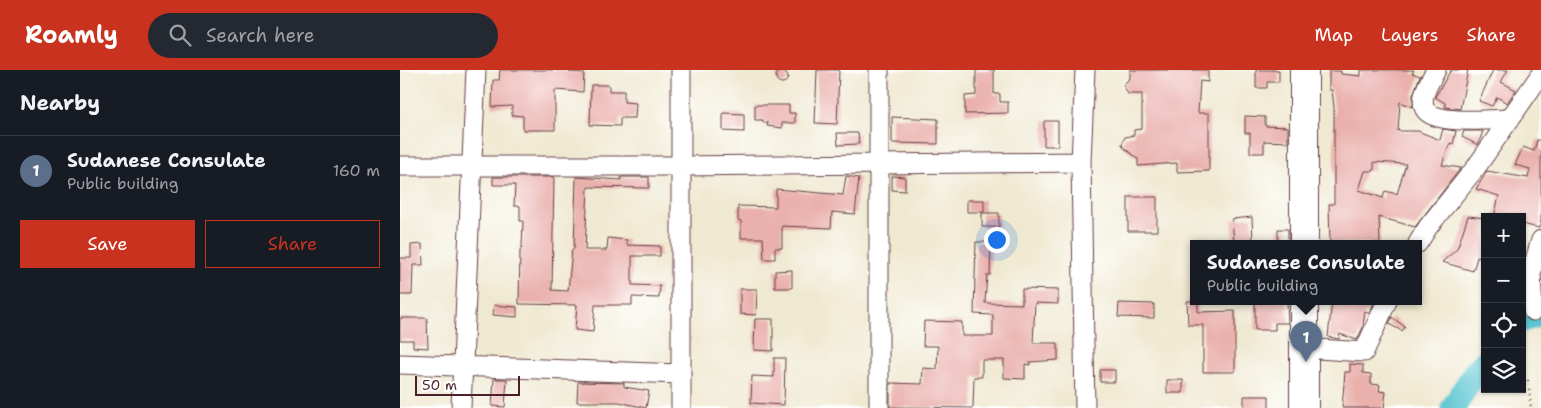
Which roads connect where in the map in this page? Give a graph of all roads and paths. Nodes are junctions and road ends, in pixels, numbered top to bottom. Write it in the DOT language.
graph roads {
  1 [pos="476,70"];
  2 [pos="681,70"];
  3 [pos="879,70"];
  4 [pos="1085,70"];
  5 [pos="1304,70"];
  6 [pos="1319,70"];
  7 [pos="1436,70"];
  8 [pos="1541,74"];
  9 [pos="1510,119"];
  10 [pos="1081,162"];
  11 [pos="880,165"];
  12 [pos="400,166"];
  13 [pos="472,166"];
  14 [pos="682,166"];
  15 [pos="1311,195"];
  16 [pos="1304,240"];
  17 [pos="1318,240"];
  18 [pos="1420,240"];
  19 [pos="1541,240"];
  20 [pos="1304,305"];
  21 [pos="1318,305"];
  22 [pos="1385,305"];
  23 [pos="1533,311"];
  24 [pos="1318,349"];
  25 [pos="400,364"];
  26 [pos="462,365"];
  27 [pos="681,374"];
  28 [pos="1528,380"];
  29 [pos="461,408"];
  30 [pos="681,408"];
  31 [pos="879,408"];
  32 [pos="1085,408"];
  33 [pos="1304,408"];
  34 [pos="1318,408"];
  35 [pos="1531,408"];
  1 -- 13 [label="street"];
  2 -- 14 [label="street"];
  3 -- 11 [label="street"];
  4 -- 10 [label="street"];
  5 -- 15 [label="highway"];
  6 -- 15 [label="highway"];
  7 -- 9 [label="street"];
  8 -- 9 [label="street"];
  9 -- 18 [label="street"];
  10 -- 11 [label="street"];
  10 -- 32 [label="street"];
  11 -- 14 [label="street"];
  11 -- 31 [label="street"];
  12 -- 13 [label="street"];
  13 -- 14 [label="street"];
  13 -- 26 [label="street"];
  14 -- 27 [label="street"];
  15 -- 16 [label="highway"];
  15 -- 17 [label="highway"];
  19 -- 23 [label="street"];
  20 -- 33 [label="highway"];
  21 -- 24 [label="highway"];
  22 -- 24 [label="street"];
  24 -- 34 [label="highway"];
  25 -- 26 [label="street"];
  26 -- 27 [label="street"];
  26 -- 29 [label="street"];
  27 -- 30 [label="street"];
  28 -- 35 [label="path"];
}
